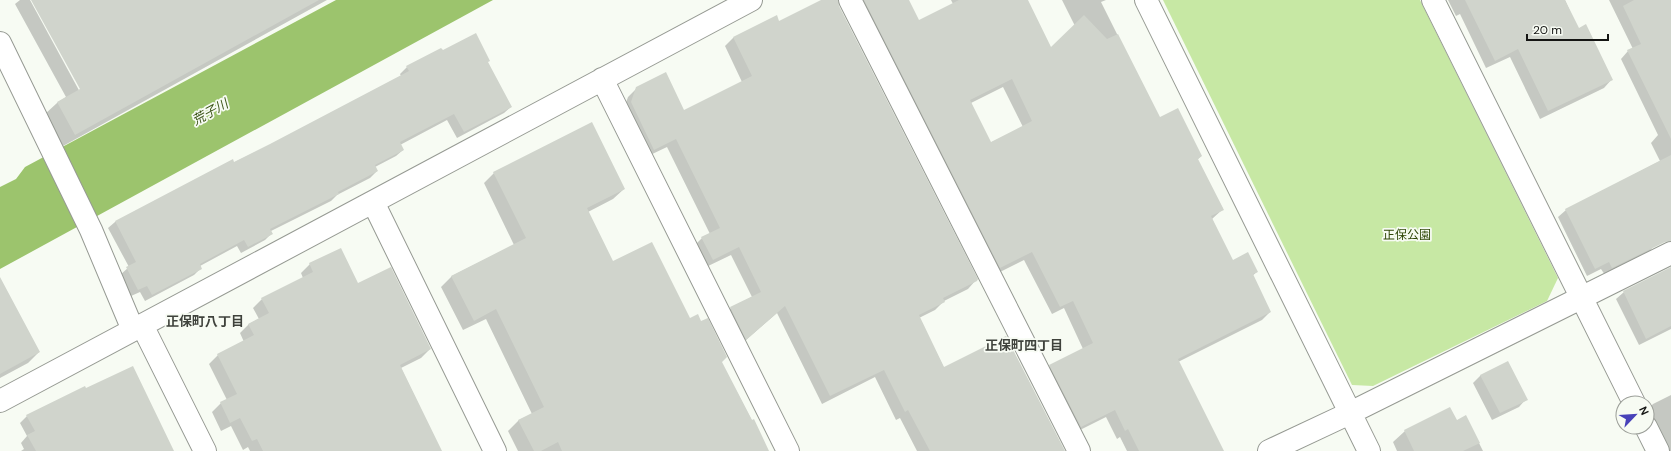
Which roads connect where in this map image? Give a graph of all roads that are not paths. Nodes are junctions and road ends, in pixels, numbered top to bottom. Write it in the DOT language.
graph roads {
  1 [pos="751,0"];
  2 [pos="850,0"];
  3 [pos="1146,0"];
  4 [pos="1433,0"];
  5 [pos="0,43"];
  6 [pos="602,79"];
  7 [pos="373,202"];
  8 [pos="1671,253"];
  9 [pos="1581,297"];
  10 [pos="137,327"];
  11 [pos="1630,395"];
  12 [pos="0,401"];
  13 [pos="1350,413"];
  14 [pos="1650,435"];
  15 [pos="205,451"];
  16 [pos="495,451"];
  17 [pos="788,451"];
  18 [pos="1079,451"];
  19 [pos="1269,451"];
  20 [pos="1369,451"];
  21 [pos="1658,451"];
  1 -- 6 [label="street"];
  2 -- 18 [label="street"];
  3 -- 13 [label="street"];
  4 -- 9 [label="street"];
  5 -- 10 [label="street"];
  6 -- 7 [label="street"];
  6 -- 17 [label="street"];
  7 -- 10 [label="street"];
  7 -- 16 [label="street"];
  8 -- 9 [label="street"];
  9 -- 11 [label="street"];
  9 -- 13 [label="street"];
  10 -- 12 [label="street"];
  10 -- 15 [label="street"];
  13 -- 19 [label="street"];
  13 -- 20 [label="street"];
  14 -- 21 [label="street"];
}
